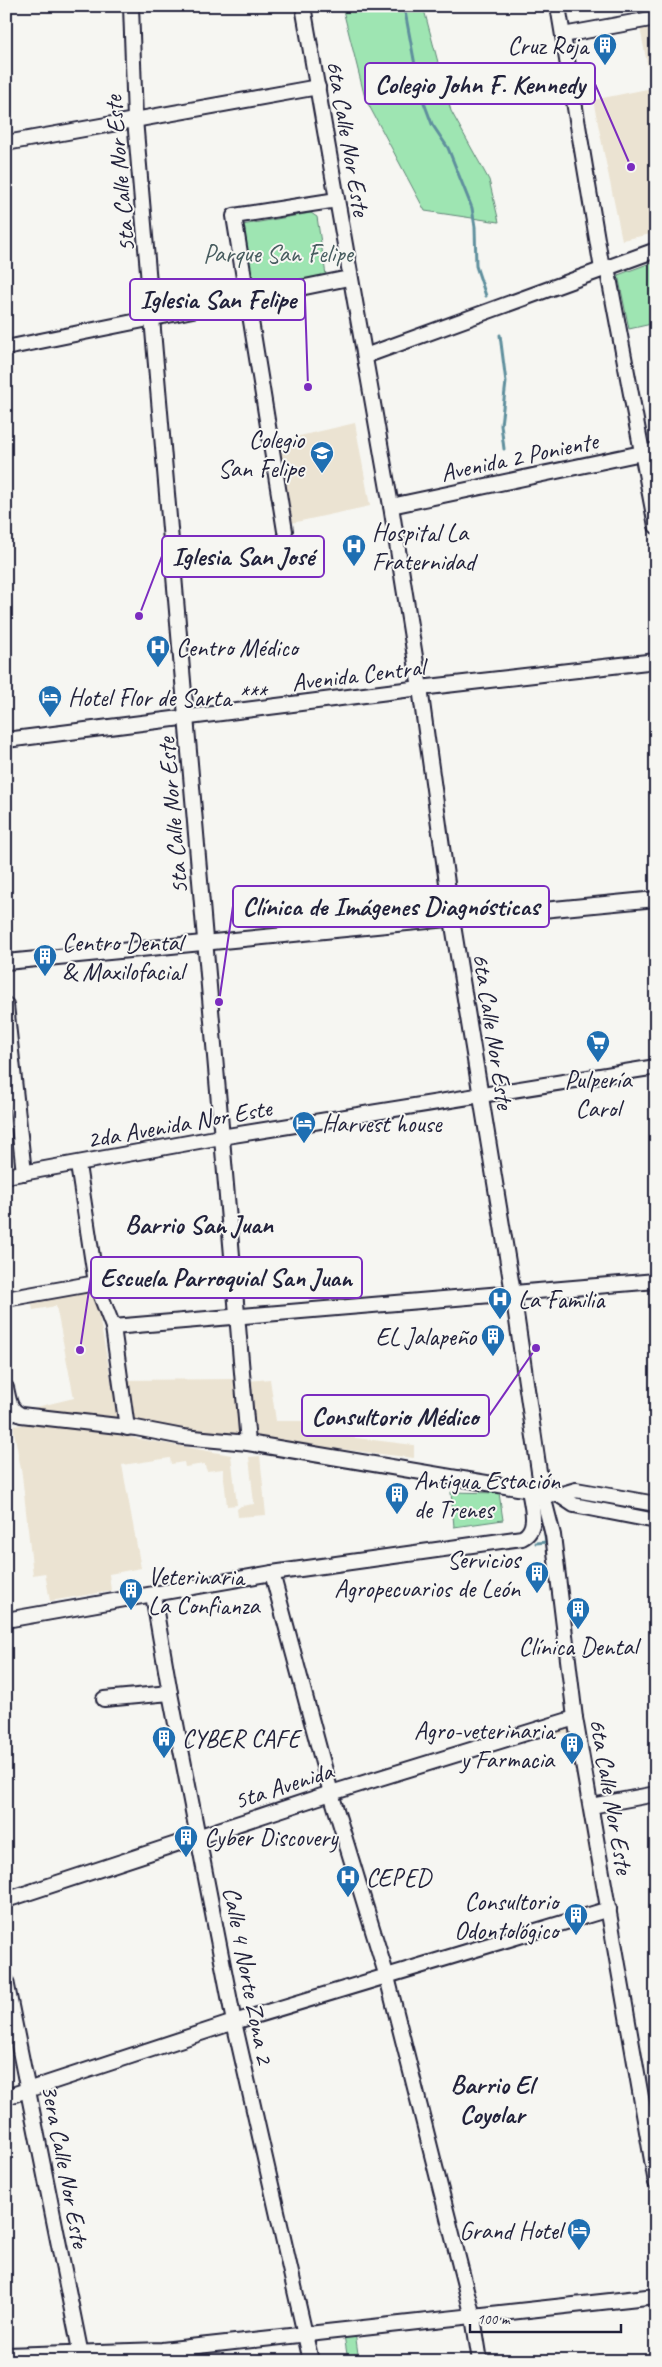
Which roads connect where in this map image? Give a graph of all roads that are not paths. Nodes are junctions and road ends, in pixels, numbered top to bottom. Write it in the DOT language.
graph roads {
  1 [pos="131,6"];
  2 [pos="303,6"];
  3 [pos="558,6"];
  4 [pos="567,6"];
  5 [pos="656,18"];
  6 [pos="567,34"];
  7 [pos="318,86"];
  8 [pos="136,119"];
  9 [pos="6,143"];
  10 [pos="336,200"];
  11 [pos="656,250"];
  12 [pos="607,267"];
  13 [pos="350,278"];
  14 [pos="246,299"];
  15 [pos="154,317"];
  16 [pos="6,348"];
  17 [pos="365,356"];
  18 [pos="649,452"];
  19 [pos="391,506"];
  20 [pos="656,526"];
  21 [pos="285,531"];
  22 [pos="656,661"];
  23 [pos="420,688"];
  24 [pos="186,719"];
  25 [pos="6,740"];
  26 [pos="656,899"];
  27 [pos="452,919"];
  28 [pos="205,942"];
  29 [pos="6,962"];
  30 [pos="6,1005"];
  31 [pos="656,1068"];
  32 [pos="482,1096"];
  33 [pos="221,1136"];
  34 [pos="78,1164"];
  35 [pos="24,1173"];
  36 [pos="6,1176"];
  37 [pos="656,1281"];
  38 [pos="96,1282"];
  39 [pos="514,1293"];
  40 [pos="6,1299"];
  41 [pos="237,1318"];
  42 [pos="113,1327"];
  43 [pos="6,1388"];
  44 [pos="127,1428"];
  45 [pos="248,1443"];
  46 [pos="536,1491"];
  47 [pos="558,1495"];
  48 [pos="654,1503"];
  49 [pos="652,1520"];
  50 [pos="553,1535"];
  51 [pos="272,1573"];
  52 [pos="153,1595"];
  53 [pos="6,1620"];
  54 [pos="170,1693"];
  55 [pos="104,1700"];
  56 [pos="575,1718"];
  57 [pos="331,1793"];
  58 [pos="656,1794"];
  59 [pos="592,1806"];
  60 [pos="199,1837"];
  61 [pos="6,1900"];
  62 [pos="609,1909"];
  63 [pos="387,1977"];
  64 [pos="6,1981"];
  65 [pos="234,2022"];
  66 [pos="28,2089"];
  67 [pos="6,2097"];
  68 [pos="655,2179"];
  69 [pos="656,2296"];
  70 [pos="473,2317"];
  71 [pos="306,2335"];
  72 [pos="6,2354"];
  73 [pos="81,2357"];
  74 [pos="311,2361"];
  75 [pos="480,2361"];
  1 -- 8 [label="street, 5ta Calle Nor Este"];
  2 -- 7 [label="street, 6ta Calle Nor Este"];
  3 -- 6 [label="street"];
  4 -- 6 [label="street"];
  5 -- 6 [label="street"];
  6 -- 12 [label="street"];
  7 -- 8 [label="street"];
  7 -- 10 [label="street, 6ta Calle Nor Este"];
  8 -- 9 [label="street"];
  8 -- 15 [label="street, 5ta Calle Nor Este"];
  10 -- 13 [label="street, 6ta Calle Nor Este"];
  10 -- 14 [label="street"];
  11 -- 12 [label="street"];
  12 -- 17 [label="street"];
  12 -- 18 [label="street"];
  13 -- 14 [label="street"];
  13 -- 17 [label="street, 6ta Calle Nor Este"];
  14 -- 15 [label="street"];
  14 -- 21 [label="street"];
  15 -- 16 [label="street"];
  15 -- 24 [label="street, 5ta Calle Nor Este"];
  17 -- 19 [label="street, 6ta Calle Nor Este"];
  18 -- 19 [label="street, Avenida 2 Poniente"];
  18 -- 20 [label="street"];
  19 -- 23 [label="street, 6ta Calle Nor Este"];
  22 -- 23 [label="street, Avenida Central"];
  23 -- 24 [label="street, Avenida Central"];
  23 -- 27 [label="street, 6ta Calle Nor Este"];
  24 -- 25 [label="street, Avenida Central"];
  24 -- 28 [label="street, 5ta Calle Nor Este"];
  26 -- 27 [label="street"];
  27 -- 28 [label="street"];
  27 -- 32 [label="street, 6ta Calle Nor Este"];
  28 -- 29 [label="street"];
  28 -- 33 [label="street, 5ta Calle Nor Este"];
  30 -- 35 [label="street"];
  31 -- 32 [label="street, 2da Avenida Nor Este"];
  32 -- 33 [label="street, 2da Avenida Nor Este"];
  32 -- 39 [label="street, 6ta Calle Nor Este"];
  33 -- 34 [label="street, 2da Avenida Nor Este"];
  33 -- 41 [label="street, 5ta Calle Nor Este"];
  34 -- 35 [label="street, 2da Avenida Nor Este"];
  34 -- 38 [label="street"];
  35 -- 36 [label="street, 2da Avenida Nor Este"];
  37 -- 39 [label="street"];
  38 -- 40 [label="street"];
  38 -- 42 [label="street"];
  39 -- 41 [label="street"];
  39 -- 46 [label="street, 6ta Calle Nor Este"];
  41 -- 42 [label="street"];
  41 -- 45 [label="street, 5ta Calle Nor Este"];
  42 -- 44 [label="street"];
  43 -- 44 [label="street"];
  44 -- 45 [label="street"];
  45 -- 46 [label="street"];
  46 -- 47 [label="street"];
  46 -- 50 [label="street, 6ta Calle Nor Este"];
  46 -- 51 [label="street"];
  47 -- 48 [label="street"];
  47 -- 49 [label="street"];
  47 -- 50 [label="street, 6ta Calle Nor Este"];
  48 -- 49 [label="street"];
  50 -- 56 [label="street, 6ta Calle Nor Este"];
  51 -- 52 [label="street"];
  51 -- 57 [label="street"];
  52 -- 53 [label="street"];
  52 -- 54 [label="street, Calle 4 Norte Zona 2"];
  54 -- 55 [label="street"];
  54 -- 60 [label="street, Calle 4 Norte Zona 2"];
  56 -- 57 [label="street, 5ta Avenida"];
  56 -- 59 [label="street, 6ta Calle Nor Este"];
  57 -- 60 [label="street, 5ta Avenida"];
  57 -- 63 [label="street"];
  58 -- 59 [label="street"];
  59 -- 62 [label="street, 6ta Calle Nor Este"];
  60 -- 61 [label="street, 5ta Avenida"];
  60 -- 65 [label="street, Calle 4 Norte Zona 2"];
  62 -- 63 [label="street"];
  62 -- 68 [label="street, 6ta Calle Nor Este"];
  63 -- 65 [label="street"];
  63 -- 70 [label="street"];
  64 -- 66 [label="street, 3era Calle Nor Este"];
  65 -- 66 [label="street"];
  65 -- 71 [label="street, Calle 4 Norte Zona 2"];
  66 -- 67 [label="street"];
  66 -- 73 [label="street, 3era Calle Nor Este"];
  69 -- 70 [label="street"];
  70 -- 71 [label="street"];
  70 -- 75 [label="street"];
  71 -- 73 [label="street"];
  71 -- 74 [label="street, Calle 4 Norte Zona 2"];
  72 -- 73 [label="street"];
}
